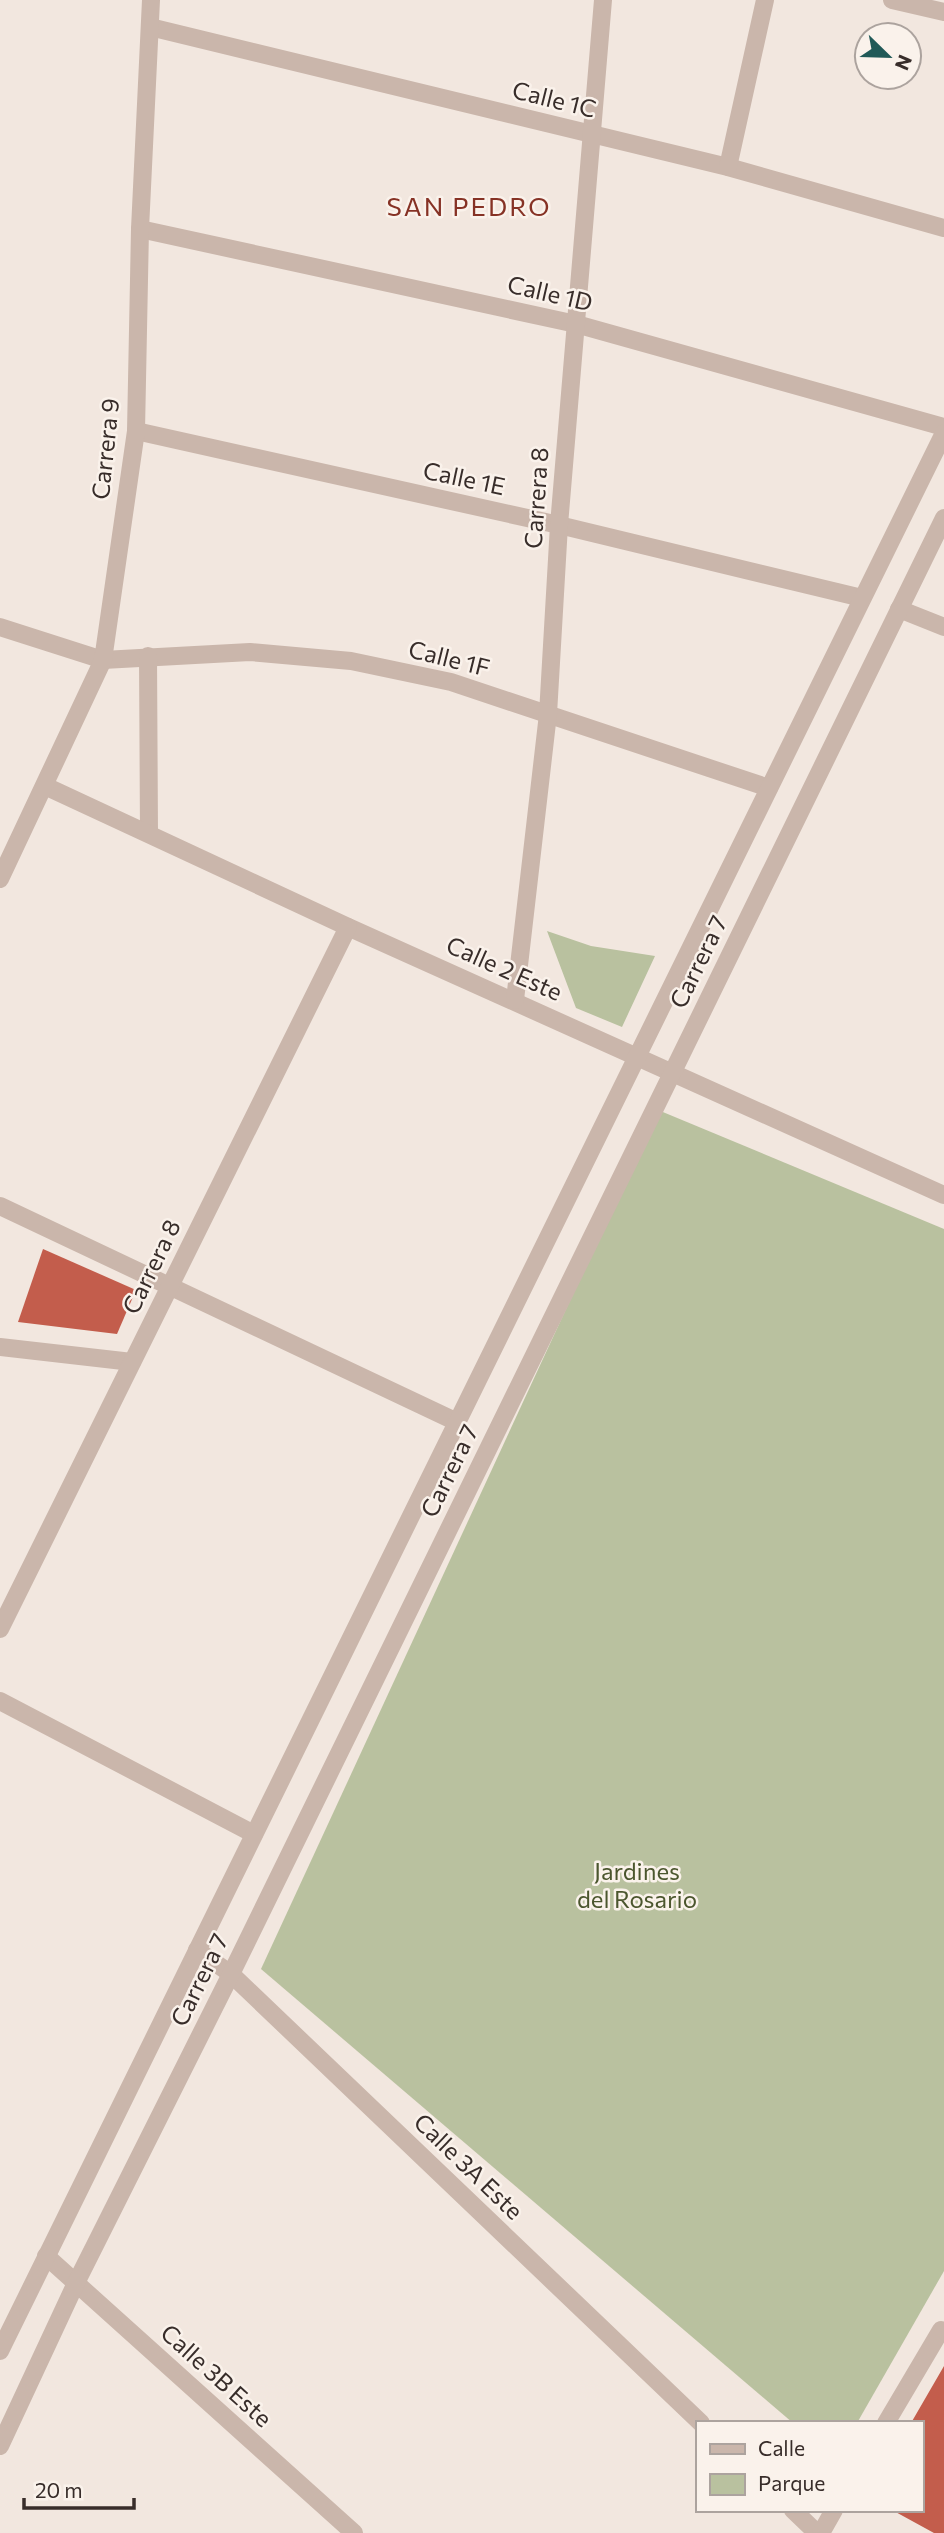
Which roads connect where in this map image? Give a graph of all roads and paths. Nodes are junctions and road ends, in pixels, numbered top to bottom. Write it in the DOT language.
graph roads {
  1 [pos="151,0"];
  2 [pos="603,0"];
  3 [pos="765,0"];
  4 [pos="892,0"];
  5 [pos="944,12"];
  6 [pos="150,27"];
  7 [pos="592,135"];
  8 [pos="729,167"];
  9 [pos="944,228"];
  10 [pos="140,229"];
  11 [pos="576,324"];
  12 [pos="944,427"];
  13 [pos="136,431"];
  14 [pos="944,433"];
  15 [pos="944,518"];
  16 [pos="559,525"];
  17 [pos="862,598"];
  18 [pos="899,609"];
  19 [pos="0,627"];
  20 [pos="944,627"];
  21 [pos="148,656"];
  22 [pos="103,660"];
  23 [pos="548,714"];
  24 [pos="45,786"];
  25 [pos="769,788"];
  26 [pos="149,834"];
  27 [pos="0,879"];
  28 [pos="348,927"];
  29 [pos="515,1000"];
  30 [pos="637,1055"];
  31 [pos="673,1072"];
  32 [pos="944,1195"];
  33 [pos="0,1206"];
  34 [pos="170,1285"];
  35 [pos="0,1347"];
  36 [pos="132,1362"];
  37 [pos="457,1422"];
  38 [pos="0,1629"];
  39 [pos="0,1701"];
  40 [pos="254,1834"];
  41 [pos="197,1950"];
  42 [pos="231,1974"];
  43 [pos="46,2256"];
  44 [pos="76,2283"];
  45 [pos="941,2330"];
  46 [pos="0,2351"];
  47 [pos="0,2403"];
  48 [pos="17,2411"];
  49 [pos="699,2421"];
  50 [pos="887,2421"];
  51 [pos="0,2446"];
  52 [pos="795,2512"];
  53 [pos="833,2512"];
  54 [pos="354,2533"];
  55 [pos="819,2533"];
  1 -- 6 [label="street, Carrera 9"];
  2 -- 7 [label="street, Carrera 8"];
  3 -- 8 [label="street"];
  4 -- 5 [label="street"];
  6 -- 7 [label="street, Calle 1C"];
  6 -- 10 [label="street, Carrera 9"];
  7 -- 8 [label="street, Calle 1C"];
  7 -- 11 [label="street, Carrera 8"];
  8 -- 9 [label="street, Calle 1C"];
  10 -- 11 [label="street, Calle 1D"];
  10 -- 13 [label="street, Carrera 9"];
  11 -- 12 [label="street, Calle 1D"];
  11 -- 16 [label="street, Carrera 8"];
  13 -- 16 [label="street, Calle 1E"];
  13 -- 22 [label="street, Carrera 9"];
  14 -- 17 [label="street, Carrera 7"];
  15 -- 18 [label="street, Carrera 7"];
  16 -- 17 [label="street, Calle 1E"];
  16 -- 23 [label="street, Carrera 8"];
  17 -- 25 [label="street, Carrera 7"];
  18 -- 20 [label="street"];
  18 -- 31 [label="street, Carrera 7"];
  19 -- 22 [label="street"];
  21 -- 22 [label="street, Calle 1F"];
  21 -- 23 [label="street, Calle 1F"];
  21 -- 26 [label="street"];
  22 -- 24 [label="street, Carrera 9"];
  23 -- 25 [label="street, Calle 1F"];
  23 -- 29 [label="street, Carrera 8"];
  24 -- 26 [label="street, Calle 2 Este"];
  24 -- 27 [label="street, Carrera 9"];
  25 -- 30 [label="street, Carrera 7"];
  26 -- 28 [label="street, Calle 2 Este"];
  28 -- 29 [label="street, Calle 2 Este"];
  28 -- 34 [label="street, Carrera 8"];
  29 -- 30 [label="street, Calle 2 Este"];
  30 -- 31 [label="street, Calle 2 Este"];
  30 -- 37 [label="street, Carrera 7"];
  31 -- 32 [label="street, Calle 2 Este"];
  31 -- 42 [label="street, Carrera 7"];
  33 -- 34 [label="street"];
  34 -- 36 [label="street, Carrera 8"];
  34 -- 37 [label="street"];
  35 -- 36 [label="street"];
  36 -- 38 [label="street, Carrera 8"];
  37 -- 40 [label="street, Carrera 7"];
  39 -- 40 [label="street"];
  40 -- 41 [label="street, Carrera 7"];
  41 -- 42 [label="street, Calle 3A Este"];
  41 -- 43 [label="street, Carrera 7"];
  42 -- 44 [label="street, Carrera 7"];
  42 -- 49 [label="street, Calle 3A Este"];
  43 -- 44 [label="street, Calle 3B Este"];
  43 -- 46 [label="street, Carrera 7"];
  44 -- 48 [label="street, Carrera 7"];
  44 -- 54 [label="street, Calle 3B Este"];
  45 -- 50 [label="street"];
  47 -- 48 [label="street"];
  48 -- 51 [label="street, Carrera 7"];
  52 -- 55 [label="street"];
  53 -- 55 [label="street"];
}
